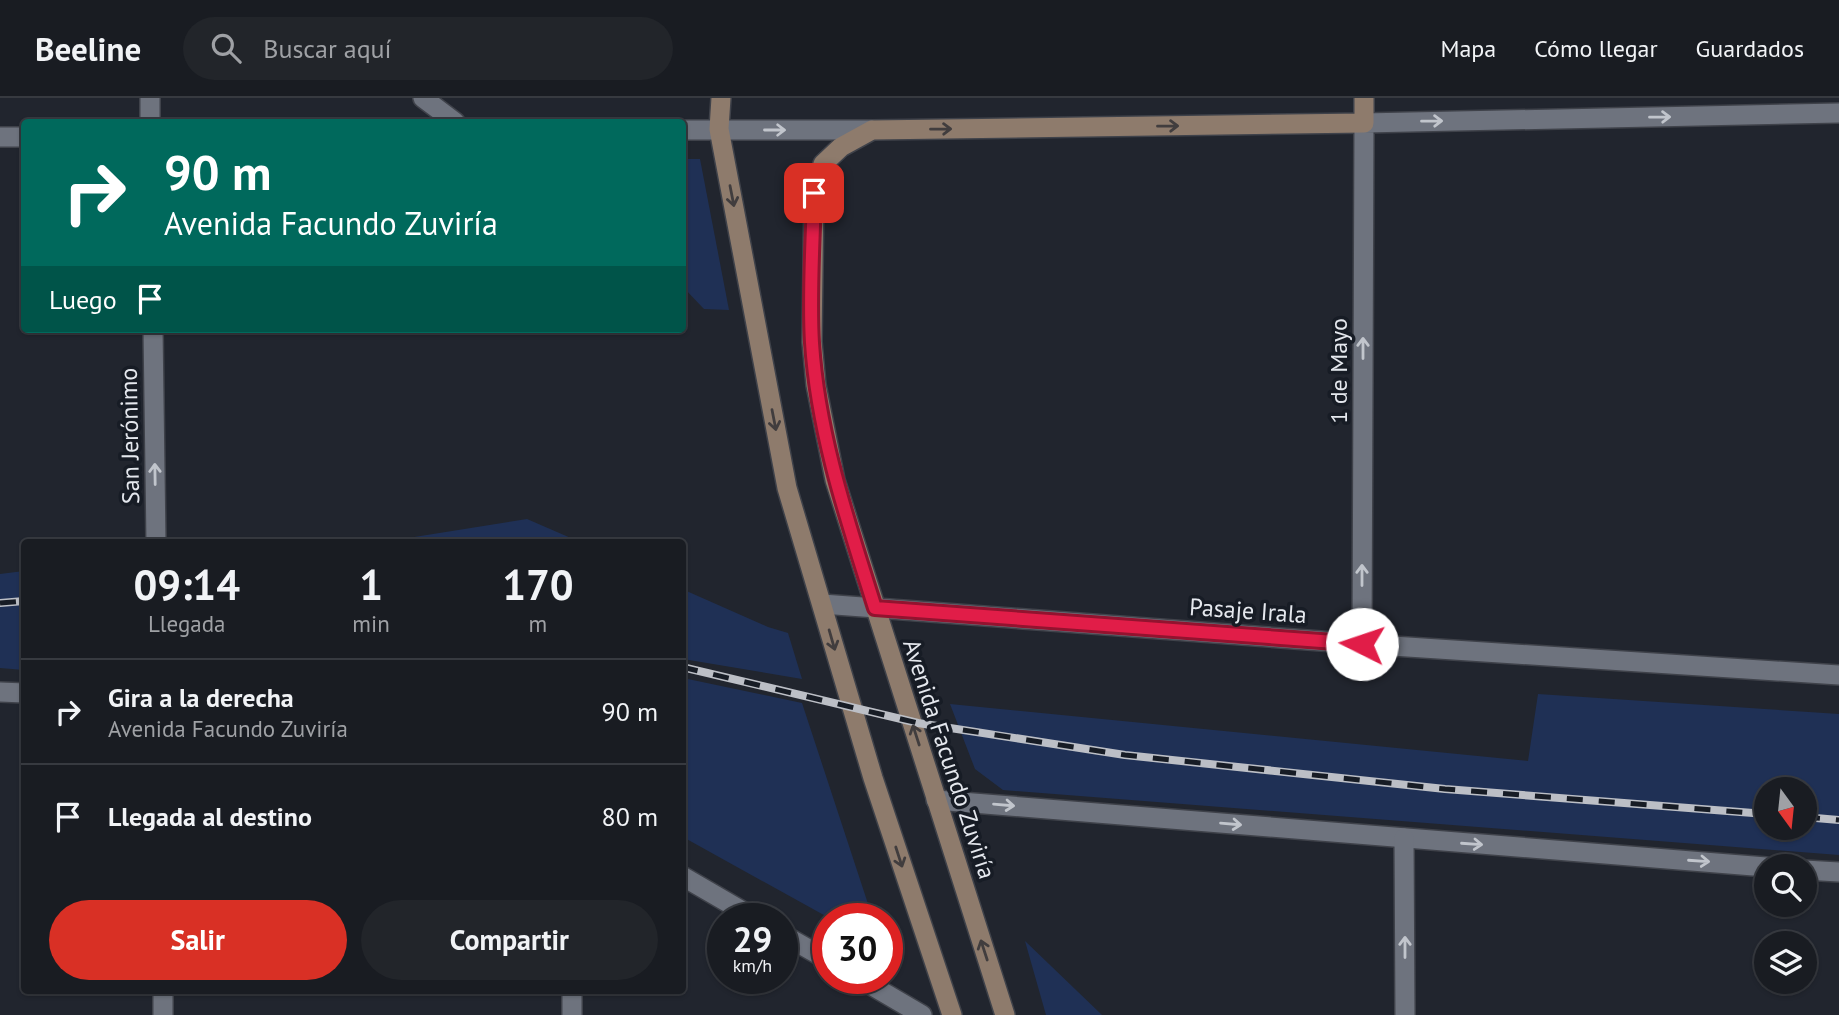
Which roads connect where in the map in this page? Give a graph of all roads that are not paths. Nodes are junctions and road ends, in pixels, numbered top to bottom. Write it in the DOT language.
graph roads {
  1 [pos="150,98"];
  2 [pos="423,98"];
  3 [pos="719,98"];
  4 [pos="1364,98"];
  5 [pos="1839,113"];
  6 [pos="150,119"];
  7 [pos="451,119"];
  8 [pos="1364,123"];
  9 [pos="719,129"];
  10 [pos="686,130"];
  11 [pos="872,130"];
  12 [pos="0,137"];
  13 [pos="21,137"];
  14 [pos="153,333"];
  15 [pos="156,539"];
  16 [pos="822,604"];
  17 [pos="875,608"];
  18 [pos="1362,644"];
  19 [pos="1839,676"];
  20 [pos="0,692"];
  21 [pos="21,693"];
  22 [pos="936,800"];
  23 [pos="1404,838"];
  24 [pos="1754,866"];
  25 [pos="1817,871"];
  26 [pos="1839,872"];
  27 [pos="686,878"];
  28 [pos="728,903"];
  29 [pos="163,994"];
  30 [pos="572,994"];
  31 [pos="886,994"];
  32 [pos="163,1015"];
  33 [pos="572,1015"];
  34 [pos="922,1015"];
  35 [pos="952,1015"];
  36 [pos="1005,1015"];
  37 [pos="1405,1015"];
  1 -- 6 [label="street"];
  2 -- 7 [label="street"];
  3 -- 9 [label="main road"];
  4 -- 8 [label="main road, 1 de Mayo"];
  8 -- 5 [label="street, one-way"];
  11 -- 8 [label="main road, one-way"];
  18 -- 8 [label="street, 1 de Mayo, one-way"];
  9 -- 10 [label="street"];
  9 -- 11 [label="street, one-way"];
  9 -- 16 [label="main road, one-way"];
  11 -- 17 [label="main road, Avenida Facundo Zuviría"];
  12 -- 13 [label="street"];
  15 -- 14 [label="street, San Jerónimo, one-way"];
  16 -- 17 [label="street, Pasaje Irala"];
  16 -- 35 [label="main road, one-way"];
  17 -- 18 [label="street, Pasaje Irala"];
  22 -- 17 [label="main road, Avenida Facundo Zuviría, one-way"];
  18 -- 19 [label="street, Pasaje Irala"];
  20 -- 21 [label="street"];
  22 -- 23 [label="street, one-way"];
  36 -- 22 [label="main road, Avenida Facundo Zuviría, one-way"];
  23 -- 24 [label="street, one-way"];
  37 -- 23 [label="street, one-way"];
  25 -- 26 [label="street"];
  27 -- 28 [label="street"];
  29 -- 32 [label="street"];
  30 -- 33 [label="street"];
  31 -- 34 [label="street"];
}
